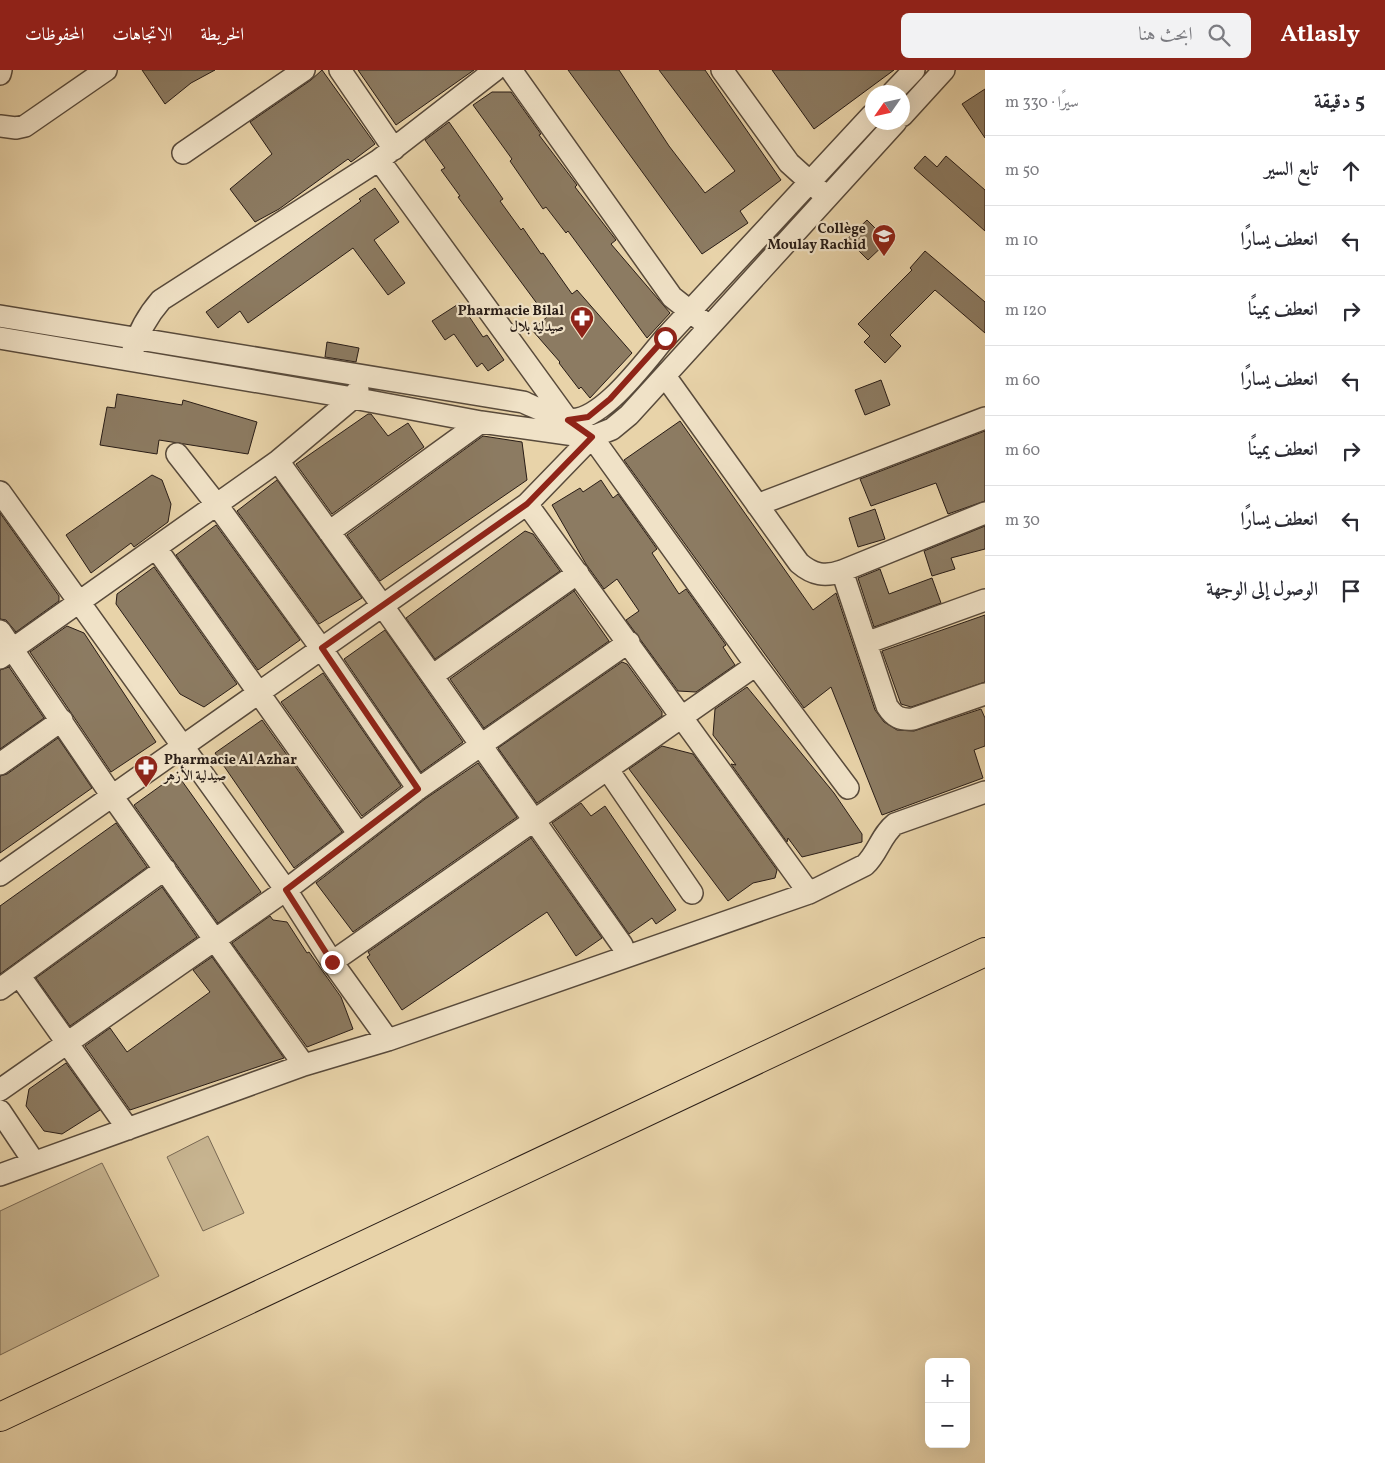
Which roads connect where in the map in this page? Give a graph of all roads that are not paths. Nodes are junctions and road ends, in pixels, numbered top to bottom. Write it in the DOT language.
graph roads {
  1 [pos="1,70"];
  2 [pos="106,70"];
  3 [pos="304,70"];
  4 [pos="340,70"];
  5 [pos="495,70"];
  6 [pos="511,70"];
  7 [pos="722,70"];
  8 [pos="912,70"];
  9 [pos="944,70"];
  10 [pos="0,74"];
  11 [pos="899,85"];
  12 [pos="927,89"];
  13 [pos="910,107"];
  14 [pos="865,123"];
  15 [pos="0,126"];
  16 [pos="889,130"];
  17 [pos="183,153"];
  18 [pos="387,154"];
  19 [pos="810,183"];
  20 [pos="828,198"];
  21 [pos="691,311"];
  22 [pos="0,316"];
  23 [pos="709,327"];
  24 [pos="0,338"];
  25 [pos="136,339"];
  26 [pos="130,360"];
  27 [pos="368,376"];
  28 [pos="664,376"];
  29 [pos="353,398"];
  30 [pos="985,418"];
  31 [pos="568,420"];
  32 [pos="482,422"];
  33 [pos="592,437"];
  34 [pos="177,454"];
  35 [pos="278,461"];
  36 [pos="0,492"];
  37 [pos="527,504"];
  38 [pos="217,505"];
  39 [pos="757,505"];
  40 [pos="985,513"];
  41 [pos="329,532"];
  42 [pos="156,548"];
  43 [pos="842,571"];
  44 [pos="578,573"];
  45 [pos="985,600"];
  46 [pos="79,603"];
  47 [pos="382,605"];
  48 [pos="0,631"];
  49 [pos="629,642"];
  50 [pos="866,643"];
  51 [pos="322,648"];
  52 [pos="6,654"];
  53 [pos="756,665"];
  54 [pos="432,676"];
  55 [pos="257,692"];
  56 [pos="985,694"];
  57 [pos="682,718"];
  58 [pos="62,720"];
  59 [pos="183,746"];
  60 [pos="481,746"];
  61 [pos="0,764"];
  62 [pos="608,770"];
  63 [pos="848,788"];
  64 [pos="418,789"];
  65 [pos="985,792"];
  66 [pos="112,796"];
  67 [pos="533,822"];
  68 [pos="358,833"];
  69 [pos="165,869"];
  70 [pos="0,875"];
  71 [pos="286,890"];
  72 [pos="692,893"];
  73 [pos="809,893"];
  74 [pos="215,940"];
  75 [pos="622,945"];
  76 [pos="985,952"];
  77 [pos="332,962"];
  78 [pos="19,975"];
  79 [pos="0,989"];
  80 [pos="388,1040"];
  81 [pos="68,1044"];
  82 [pos="304,1065"];
  83 [pos="0,1090"];
  84 [pos="0,1112"];
  85 [pos="128,1129"];
  86 [pos="34,1162"];
  87 [pos="0,1175"];
  88 [pos="0,1417"];
  1 -- 10 [label="street"];
  2 -- 15 [label="street"];
  3 -- 17 [label="street"];
  4 -- 18 [label="street"];
  5 -- 18 [label="street"];
  6 -- 21 [label="street"];
  7 -- 19 [label="street"];
  8 -- 11 [label="street"];
  8 -- 12 [label="street"];
  9 -- 12 [label="street"];
  12 -- 13 [label="street"];
  14 -- 19 [label="street"];
  16 -- 20 [label="street"];
  18 -- 25 [label="street"];
  18 -- 31 [label="street"];
  19 -- 20 [label="street"];
  19 -- 21 [label="street"];
  20 -- 23 [label="street"];
  21 -- 23 [label="street"];
  21 -- 31 [label="street"];
  22 -- 25 [label="street"];
  23 -- 28 [label="street"];
  24 -- 26 [label="street"];
  25 -- 26 [label="street"];
  25 -- 27 [label="street"];
  26 -- 29 [label="street"];
  27 -- 29 [label="street"];
  27 -- 31 [label="street"];
  28 -- 33 [label="street"];
  28 -- 39 [label="street"];
  29 -- 32 [label="street"];
  29 -- 35 [label="street"];
  30 -- 39 [label="street"];
  31 -- 33 [label="street"];
  32 -- 33 [label="street"];
  32 -- 41 [label="street"];
  33 -- 37 [label="street"];
  33 -- 53 [label="street"];
  34 -- 38 [label="street"];
  35 -- 38 [label="street"];
  35 -- 41 [label="street"];
  36 -- 46 [label="street"];
  37 -- 44 [label="street"];
  37 -- 47 [label="street"];
  38 -- 42 [label="street"];
  38 -- 51 [label="street"];
  39 -- 43 [label="street"];
  40 -- 43 [label="street"];
  41 -- 47 [label="street"];
  42 -- 46 [label="street"];
  42 -- 55 [label="street"];
  43 -- 50 [label="street"];
  44 -- 49 [label="street"];
  44 -- 54 [label="street"];
  45 -- 50 [label="street"];
  46 -- 52 [label="street"];
  46 -- 59 [label="street"];
  47 -- 51 [label="street"];
  47 -- 54 [label="street"];
  48 -- 52 [label="street"];
  49 -- 57 [label="street"];
  49 -- 60 [label="street"];
  50 -- 56 [label="street"];
  51 -- 55 [label="street"];
  51 -- 64 [label="street"];
  52 -- 58 [label="street"];
  53 -- 57 [label="street"];
  53 -- 63 [label="street"];
  54 -- 60 [label="street"];
  55 -- 59 [label="street"];
  55 -- 68 [label="street"];
  57 -- 62 [label="street"];
  57 -- 73 [label="street"];
  58 -- 61 [label="street"];
  58 -- 66 [label="street"];
  59 -- 66 [label="street"];
  59 -- 71 [label="street"];
  60 -- 64 [label="street"];
  60 -- 67 [label="street"];
  62 -- 67 [label="street"];
  62 -- 72 [label="street"];
  64 -- 68 [label="street"];
  65 -- 73 [label="street"];
  66 -- 69 [label="street"];
  66 -- 70 [label="street"];
  67 -- 75 [label="street"];
  67 -- 77 [label="street"];
  68 -- 71 [label="street"];
  69 -- 74 [label="street"];
  69 -- 78 [label="street"];
  71 -- 74 [label="street"];
  71 -- 77 [label="street"];
  73 -- 80 [label="street"];
  74 -- 81 [label="street"];
  74 -- 82 [label="street"];
  76 -- 88 [label="main road"];
  77 -- 80 [label="street"];
  78 -- 79 [label="street"];
  78 -- 81 [label="street"];
  80 -- 82 [label="street"];
  81 -- 83 [label="street"];
  81 -- 85 [label="street"];
  82 -- 85 [label="street"];
  84 -- 86 [label="street"];
  85 -- 86 [label="street"];
  86 -- 87 [label="street"];
}
